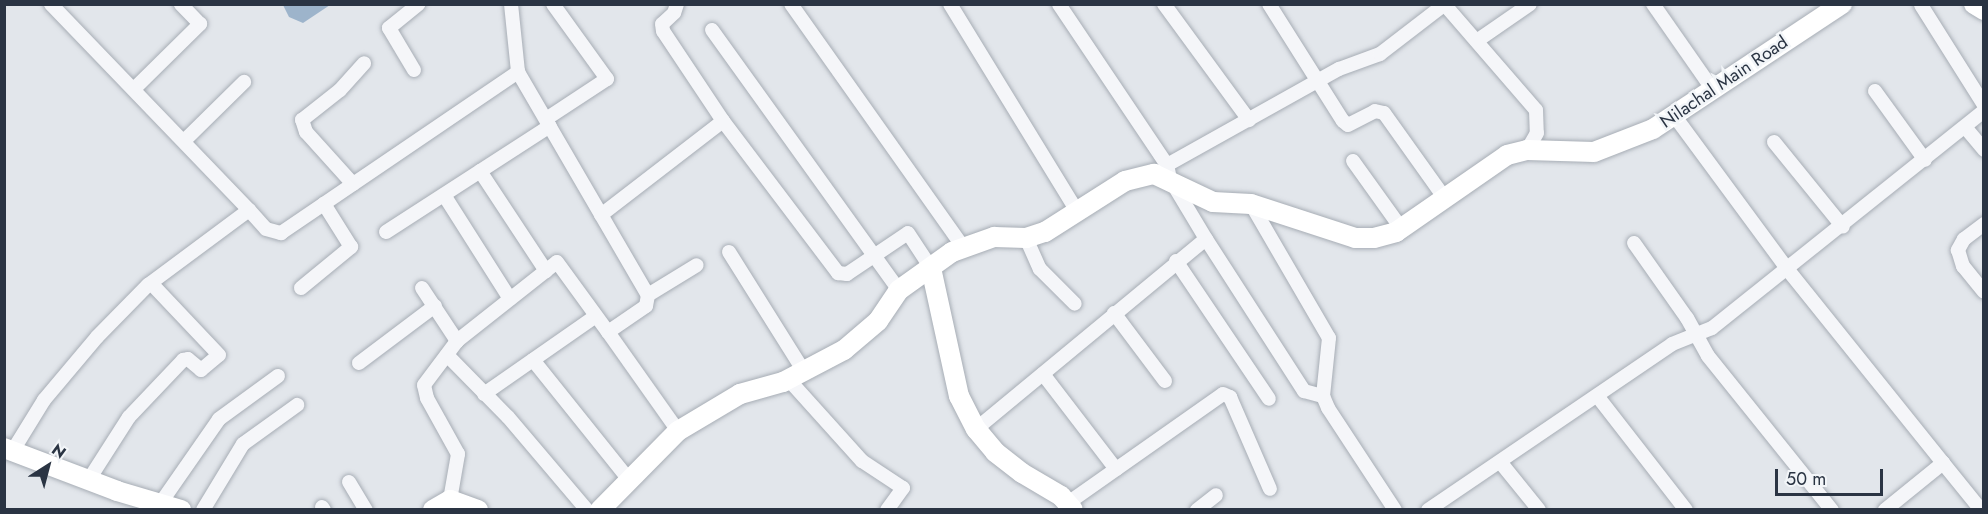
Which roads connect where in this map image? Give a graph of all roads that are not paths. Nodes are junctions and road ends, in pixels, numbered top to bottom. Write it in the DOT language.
graph roads {
  1 [pos="51,4"];
  2 [pos="181,4"];
  3 [pos="511,4"];
  4 [pos="553,4"];
  5 [pos="677,4"];
  6 [pos="791,4"];
  7 [pos="950,4"];
  8 [pos="1059,4"];
  9 [pos="1164,4"];
  10 [pos="1269,4"];
  11 [pos="1530,4"];
  12 [pos="1653,4"];
  13 [pos="1842,4"];
  14 [pos="1974,4"];
  15 [pos="1445,5"];
  16 [pos="1921,5"];
  17 [pos="409,7"];
  18 [pos="1983,10"];
  19 [pos="712,30"];
  20 [pos="1478,40"];
  21 [pos="364,63"];
  22 [pos="414,70"];
  23 [pos="518,72"];
  24 [pos="1318,80"];
  25 [pos="244,82"];
  26 [pos="134,89"];
  27 [pos="1713,90"];
  28 [pos="1875,91"];
  29 [pos="1983,105"];
  30 [pos="1983,111"];
  31 [pos="1676,118"];
  32 [pos="1249,120"];
  33 [pos="723,121"];
  34 [pos="548,122"];
  35 [pos="1965,127"];
  36 [pos="185,140"];
  37 [pos="1774,142"];
  38 [pos="1527,150"];
  39 [pos="1983,150"];
  40 [pos="1925,159"];
  41 [pos="1353,161"];
  42 [pos="480,171"];
  43 [pos="1168,172"];
  44 [pos="353,184"];
  45 [pos="444,195"];
  46 [pos="1444,197"];
  47 [pos="324,204"];
  48 [pos="1251,204"];
  49 [pos="249,210"];
  50 [pos="1078,213"];
  51 [pos="601,215"];
  52 [pos="1983,224"];
  53 [pos="1843,227"];
  54 [pos="1401,228"];
  55 [pos="386,232"];
  56 [pos="1026,238"];
  57 [pos="1206,239"];
  58 [pos="1634,243"];
  59 [pos="964,248"];
  60 [pos="729,252"];
  61 [pos="874,254"];
  62 [pos="1176,261"];
  63 [pos="697,265"];
  64 [pos="931,268"];
  65 [pos="1788,270"];
  66 [pos="546,271"];
  67 [pos="151,283"];
  68 [pos="301,288"];
  69 [pos="422,288"];
  70 [pos="900,290"];
  71 [pos="1983,292"];
  72 [pos="648,295"];
  73 [pos="510,299"];
  74 [pos="1075,304"];
  75 [pos="435,306"];
  76 [pos="1114,313"];
  77 [pos="596,316"];
  78 [pos="608,332"];
  79 [pos="1696,334"];
  80 [pos="457,341"];
  81 [pos="447,355"];
  82 [pos="533,360"];
  83 [pos="359,363"];
  84 [pos="1042,374"];
  85 [pos="278,376"];
  86 [pos="797,376"];
  87 [pos="1166,381"];
  88 [pos="484,394"];
  89 [pos="1323,396"];
  90 [pos="1598,397"];
  91 [pos="1269,399"];
  92 [pos="297,405"];
  93 [pos="976,429"];
  94 [pos="678,431"];
  95 [pos="8,450"];
  96 [pos="1943,462"];
  97 [pos="1502,463"];
  98 [pos="1116,468"];
  99 [pos="88,481"];
  100 [pos="630,481"];
  101 [pos="349,482"];
  102 [pos="1270,489"];
  103 [pos="1216,495"];
  104 [pos="160,504"];
  105 [pos="441,505"];
  106 [pos="1070,506"];
  107 [pos="600,509"];
  108 [pos="181,510"];
  109 [pos="203,510"];
  110 [pos="366,510"];
  111 [pos="477,510"];
  112 [pos="886,510"];
  113 [pos="1197,510"];
  114 [pos="1395,510"];
  115 [pos="1428,510"];
  116 [pos="1539,510"];
  117 [pos="1686,510"];
  118 [pos="1832,510"];
  119 [pos="1885,510"];
  120 [pos="1981,510"];
  1 -- 26 [label="street"];
  2 -- 26 [label="street"];
  3 -- 23 [label="street"];
  4 -- 34 [label="street"];
  5 -- 33 [label="street"];
  6 -- 59 [label="street"];
  7 -- 50 [label="street"];
  8 -- 43 [label="street"];
  9 -- 32 [label="street"];
  10 -- 24 [label="street"];
  11 -- 20 [label="street"];
  12 -- 27 [label="street"];
  13 -- 27 [label="street, Nilachal Main Road"];
  14 -- 18 [label="street"];
  15 -- 20 [label="street"];
  15 -- 24 [label="street"];
  16 -- 29 [label="street"];
  17 -- 22 [label="street"];
  19 -- 61 [label="street"];
  20 -- 38 [label="street"];
  21 -- 44 [label="street"];
  23 -- 34 [label="street"];
  23 -- 44 [label="street"];
  24 -- 32 [label="street"];
  24 -- 46 [label="street"];
  25 -- 36 [label="street"];
  26 -- 36 [label="street"];
  27 -- 31 [label="street, Nilachal Main Road"];
  28 -- 40 [label="street"];
  30 -- 35 [label="street"];
  31 -- 38 [label="street, Nilachal Main Road"];
  31 -- 65 [label="street"];
  32 -- 43 [label="street"];
  33 -- 51 [label="street"];
  33 -- 61 [label="street"];
  34 -- 42 [label="street"];
  34 -- 51 [label="street"];
  35 -- 39 [label="street"];
  35 -- 40 [label="street"];
  36 -- 49 [label="street"];
  37 -- 53 [label="street"];
  38 -- 46 [label="street, Nilachal Main Road"];
  40 -- 53 [label="street"];
  41 -- 54 [label="street"];
  42 -- 45 [label="street"];
  42 -- 66 [label="street"];
  43 -- 48 [label="street, Nilachal Main Road"];
  43 -- 50 [label="street, Nilachal Main Road"];
  43 -- 57 [label="street"];
  44 -- 47 [label="street"];
  45 -- 55 [label="street"];
  45 -- 73 [label="street"];
  46 -- 54 [label="street, Nilachal Main Road"];
  47 -- 49 [label="street"];
  47 -- 68 [label="street"];
  48 -- 54 [label="street, Nilachal Main Road"];
  48 -- 89 [label="street"];
  49 -- 67 [label="street"];
  50 -- 56 [label="street, Nilachal Main Road"];
  51 -- 72 [label="street"];
  52 -- 71 [label="street"];
  53 -- 65 [label="street"];
  56 -- 59 [label="street, Nilachal Main Road"];
  56 -- 74 [label="street"];
  57 -- 62 [label="street"];
  57 -- 89 [label="street"];
  58 -- 79 [label="street"];
  59 -- 64 [label="street, Nilachal Main Road"];
  60 -- 86 [label="street"];
  61 -- 64 [label="street"];
  61 -- 70 [label="street"];
  62 -- 76 [label="street"];
  62 -- 91 [label="street"];
  63 -- 72 [label="street"];
  64 -- 70 [label="street, Nilachal Main Road"];
  64 -- 93 [label="street"];
  65 -- 79 [label="street"];
  65 -- 96 [label="street"];
  66 -- 73 [label="street"];
  66 -- 77 [label="street"];
  67 -- 95 [label="street"];
  67 -- 99 [label="street"];
  69 -- 75 [label="street"];
  70 -- 86 [label="street, Nilachal Main Road"];
  72 -- 78 [label="street"];
  73 -- 80 [label="street"];
  75 -- 80 [label="street"];
  75 -- 83 [label="street"];
  76 -- 84 [label="street"];
  76 -- 87 [label="street"];
  77 -- 78 [label="street"];
  77 -- 82 [label="street"];
  78 -- 94 [label="street"];
  79 -- 90 [label="street"];
  79 -- 118 [label="street"];
  80 -- 81 [label="street"];
  81 -- 88 [label="street"];
  81 -- 105 [label="street"];
  82 -- 88 [label="street"];
  82 -- 100 [label="street"];
  84 -- 93 [label="street"];
  84 -- 98 [label="street"];
  85 -- 104 [label="street"];
  86 -- 94 [label="street, Nilachal Main Road"];
  86 -- 112 [label="street"];
  88 -- 107 [label="street"];
  89 -- 114 [label="street"];
  90 -- 97 [label="street"];
  90 -- 117 [label="street"];
  92 -- 109 [label="street"];
  93 -- 106 [label="street"];
  94 -- 100 [label="street, Nilachal Main Road"];
  95 -- 99 [label="street"];
  96 -- 119 [label="street"];
  96 -- 120 [label="street"];
  97 -- 115 [label="street"];
  97 -- 116 [label="street"];
  98 -- 102 [label="street"];
  98 -- 106 [label="street"];
  99 -- 104 [label="street"];
  100 -- 107 [label="street, Nilachal Main Road"];
  101 -- 110 [label="street"];
  103 -- 113 [label="street"];
  104 -- 108 [label="street"];
  105 -- 111 [label="street"];
}
